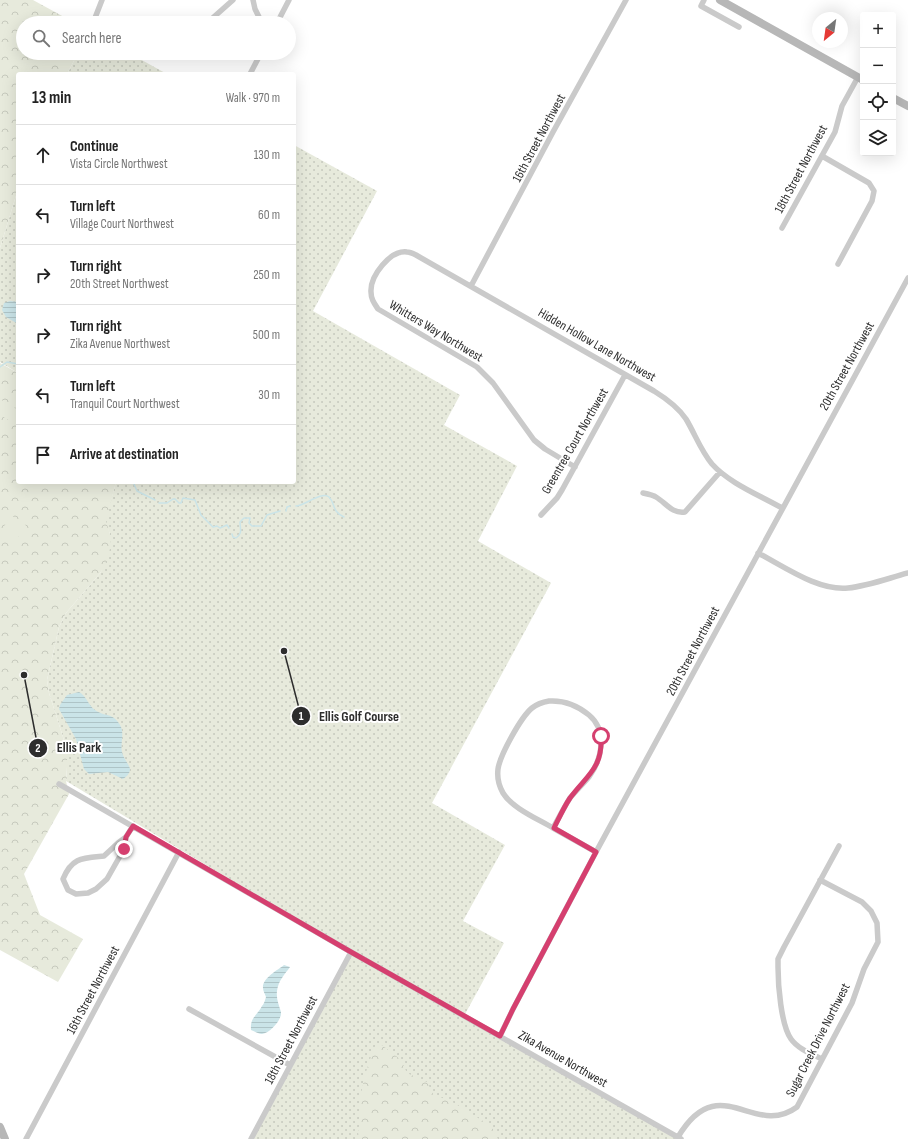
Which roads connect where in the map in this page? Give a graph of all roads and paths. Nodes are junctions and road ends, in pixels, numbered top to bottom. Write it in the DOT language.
graph roads {
  1 [pos="102,0"];
  2 [pos="233,0"];
  3 [pos="253,0"];
  4 [pos="289,0"];
  5 [pos="626,0"];
  6 [pos="704,0"];
  7 [pos="720,0"];
  8 [pos="96,16"];
  9 [pos="215,16"];
  10 [pos="258,16"];
  11 [pos="281,16"];
  12 [pos="739,27"];
  13 [pos="257,60"];
  14 [pos="251,72"];
  15 [pos="860,79"];
  16 [pos="896,100"];
  17 [pos="908,106"];
  18 [pos="822,156"];
  19 [pos="782,228"];
  20 [pos="838,264"];
  21 [pos="377,273"];
  22 [pos="908,278"];
  23 [pos="471,286"];
  24 [pos="625,375"];
  25 [pos="575,467"];
  26 [pos="720,472"];
  27 [pos="643,493"];
  28 [pos="782,508"];
  29 [pos="541,515"];
  30 [pos="758,553"];
  31 [pos="908,573"];
  32 [pos="59,784"];
  33 [pos="133,826"];
  34 [pos="554,828"];
  35 [pos="126,837"];
  36 [pos="839,846"];
  37 [pos="179,852"];
  38 [pos="596,852"];
  39 [pos="820,880"];
  40 [pos="351,952"];
  41 [pos="189,1009"];
  42 [pos="500,1036"];
  43 [pos="822,1060"];
  44 [pos="290,1065"];
  45 [pos="738,1115"];
  46 [pos="778,1121"];
  47 [pos="0,1127"];
  48 [pos="680,1138"];
  49 [pos="5,1139"];
  50 [pos="26,1139"];
  51 [pos="251,1139"];
  1 -- 8 [label="street"];
  2 -- 9 [label="street"];
  3 -- 10 [label="street"];
  4 -- 11 [label="street"];
  5 -- 23 [label="street, 16th Street Northwest"];
  6 -- 12 [label="street"];
  7 -- 15 [label="street"];
  13 -- 14 [label="street"];
  15 -- 18 [label="street, 18th Street Northwest"];
  16 -- 17 [label="street"];
  18 -- 19 [label="street, 18th Street Northwest"];
  18 -- 20 [label="street"];
  21 -- 23 [label="street, Hidden Hollow Lane Northwest"];
  21 -- 25 [label="street, Whitters Way Northwest"];
  22 -- 28 [label="street, 20th Street Northwest"];
  23 -- 24 [label="street, Hidden Hollow Lane Northwest"];
  24 -- 25 [label="street, Greentree Court Northwest"];
  24 -- 26 [label="street, Hidden Hollow Lane Northwest"];
  25 -- 29 [label="street, Greentree Court Northwest"];
  26 -- 27 [label="street"];
  26 -- 28 [label="street, Hidden Hollow Lane Northwest"];
  28 -- 30 [label="street, 20th Street Northwest"];
  30 -- 31 [label="street"];
  30 -- 38 [label="street, 20th Street Northwest"];
  32 -- 33 [label="street, Zika Avenue Northwest"];
  33 -- 35 [label="street"];
  33 -- 37 [label="street, Zika Avenue Northwest"];
  34 -- 34 [label="street"];
  34 -- 38 [label="street"];
  35 -- 35 [label="street"];
  36 -- 39 [label="street"];
  37 -- 40 [label="street, Zika Avenue Northwest"];
  37 -- 50 [label="street, 16th Street Northwest"];
  38 -- 42 [label="street, 20th Street Northwest"];
  39 -- 43 [label="street"];
  39 -- 43 [label="street, Sugar Creek Drive Northwest"];
  40 -- 42 [label="street, Zika Avenue Northwest"];
  40 -- 44 [label="street, 18th Street Northwest"];
  41 -- 44 [label="street"];
  42 -- 48 [label="street, Zika Avenue Northwest"];
  43 -- 46 [label="street, Sugar Creek Drive Northwest"];
  44 -- 51 [label="street, 18th Street Northwest"];
  45 -- 48 [label="street"];
  47 -- 49 [label="street"];
}
